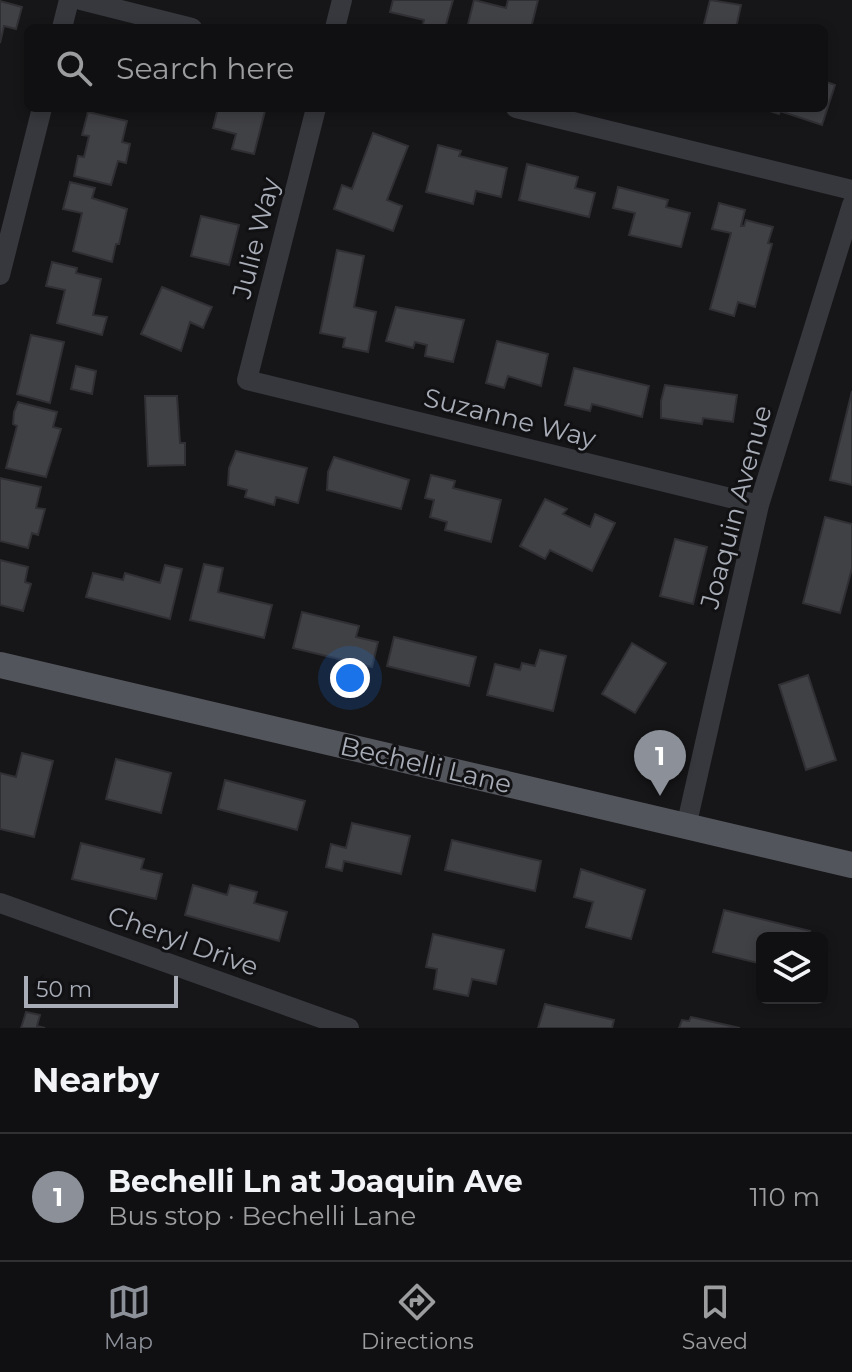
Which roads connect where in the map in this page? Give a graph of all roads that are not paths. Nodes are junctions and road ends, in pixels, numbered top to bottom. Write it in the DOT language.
graph roads {
  1 [pos="69,0"];
  2 [pos="81,0"];
  3 [pos="342,0"];
  4 [pos="63,24"];
  5 [pos="176,24"];
  6 [pos="336,24"];
  7 [pos="41,112"];
  8 [pos="315,112"];
  9 [pos="532,112"];
  10 [pos="852,190"];
  11 [pos="852,205"];
  12 [pos="0,275"];
  13 [pos="247,380"];
  14 [pos="759,505"];
  15 [pos="0,665"];
  16 [pos="686,827"];
  17 [pos="852,865"];
  18 [pos="0,903"];
  19 [pos="349,1028"];
  1 -- 4 [label="street"];
  2 -- 5 [label="street"];
  3 -- 6 [label="street"];
  7 -- 12 [label="street"];
  8 -- 13 [label="street, Julie Way"];
  9 -- 10 [label="street"];
  11 -- 14 [label="street, Joaquin Avenue"];
  13 -- 14 [label="street, Suzanne Way"];
  14 -- 16 [label="street, Joaquin Avenue"];
  15 -- 16 [label="main road, Bechelli Lane"];
  16 -- 17 [label="main road, Bechelli Lane"];
  18 -- 19 [label="street, Cheryl Drive"];
}
